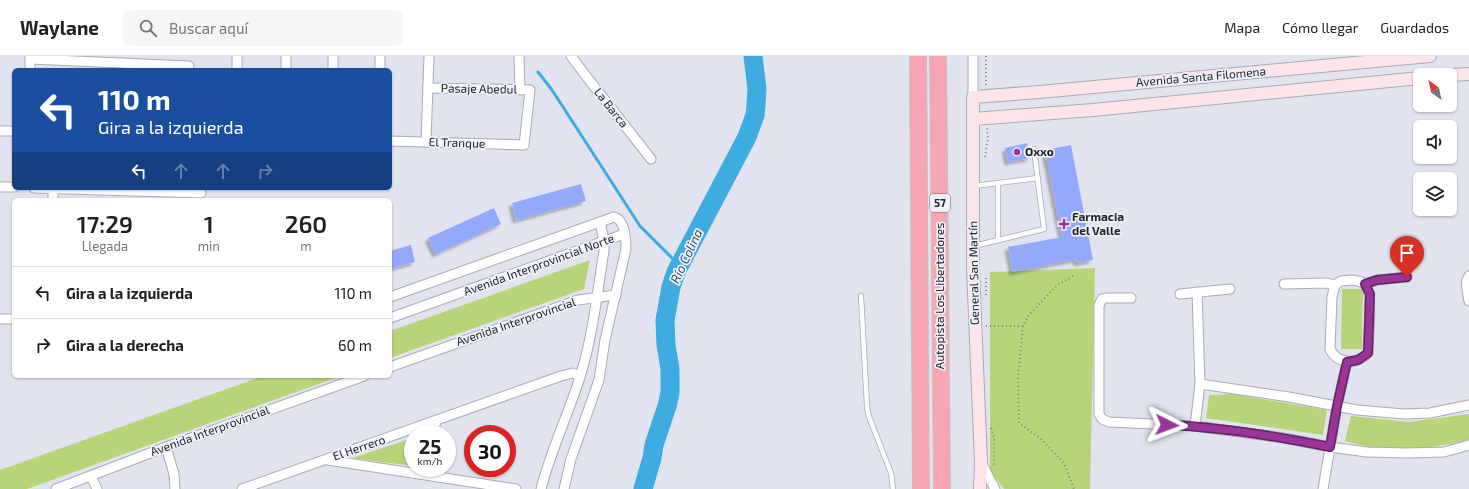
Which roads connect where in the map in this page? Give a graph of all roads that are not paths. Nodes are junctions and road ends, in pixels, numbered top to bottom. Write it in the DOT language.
graph roads {
  1 [pos="189,56"];
  2 [pos="237,56"];
  3 [pos="286,56"];
  4 [pos="333,56"];
  5 [pos="380,56"];
  6 [pos="429,56"];
  7 [pos="519,56"];
  8 [pos="571,56"];
  9 [pos="918,56"];
  10 [pos="938,56"];
  11 [pos="973,56"];
  12 [pos="1430,56"];
  13 [pos="30,58"];
  14 [pos="189,68"];
  15 [pos="237,68"];
  16 [pos="286,68"];
  17 [pos="333,68"];
  18 [pos="380,68"];
  19 [pos="1469,74"];
  20 [pos="1457,75"];
  21 [pos="1413,79"];
  22 [pos="428,88"];
  23 [pos="520,90"];
  24 [pos="973,97"];
  25 [pos="973,119"];
  26 [pos="0,131"];
  27 [pos="12,131"];
  28 [pos="392,141"];
  29 [pos="426,142"];
  30 [pos="524,145"];
  31 [pos="1034,149"];
  32 [pos="651,159"];
  33 [pos="1038,178"];
  34 [pos="998,183"];
  35 [pos="973,186"];
  36 [pos="0,187"];
  37 [pos="12,187"];
  38 [pos="66,190"];
  39 [pos="200,194"];
  40 [pos="130,195"];
  41 [pos="600,222"];
  42 [pos="624,234"];
  43 [pos="998,240"];
  44 [pos="604,241"];
  45 [pos="973,246"];
  46 [pos="1469,276"];
  47 [pos="1407,277"];
  48 [pos="1284,284"];
  49 [pos="1365,284"];
  50 [pos="1336,285"];
  51 [pos="1230,289"];
  52 [pos="1196,292"];
  53 [pos="1180,294"];
  54 [pos="616,295"];
  55 [pos="392,296"];
  56 [pos="596,296"];
  57 [pos="861,296"];
  58 [pos="1132,298"];
  59 [pos="1469,301"];
  60 [pos="392,317"];
  61 [pos="0,319"];
  62 [pos="12,319"];
  63 [pos="1347,362"];
  64 [pos="392,366"];
  65 [pos="580,376"];
  66 [pos="358,378"];
  67 [pos="1200,384"];
  68 [pos="1469,405"];
  69 [pos="1337,406"];
  70 [pos="436,421"];
  71 [pos="435,425"];
  72 [pos="1195,426"];
  73 [pos="1469,445"];
  74 [pos="166,447"];
  75 [pos="1330,447"];
  76 [pos="326,460"];
  77 [pos="981,462"];
  78 [pos="404,469"];
  79 [pos="91,476"];
  80 [pos="452,477"];
  81 [pos="251,487"];
  82 [pos="56,489"];
  83 [pos="96,489"];
  84 [pos="175,489"];
  85 [pos="242,489"];
  86 [pos="516,489"];
  87 [pos="541,489"];
  88 [pos="564,489"];
  89 [pos="892,489"];
  90 [pos="921,489"];
  91 [pos="942,489"];
  92 [pos="980,489"];
  93 [pos="995,489"];
  94 [pos="1323,489"];
  1 -- 14 [label="street"];
  2 -- 15 [label="street"];
  3 -- 16 [label="street"];
  4 -- 17 [label="street"];
  5 -- 18 [label="street"];
  6 -- 22 [label="street"];
  7 -- 23 [label="street"];
  8 -- 32 [label="street, La Barca"];
  9 -- 90 [label="highway, Autopista Los Libertadores / 57"];
  10 -- 91 [label="highway, Autopista Los Libertadores / 57"];
  11 -- 24 [label="street, General San Martín"];
  12 -- 24 [label="street, Avenida Santa Filomena"];
  13 -- 14 [label="street"];
  19 -- 20 [label="street"];
  21 -- 25 [label="street, Avenida Santa Filomena"];
  22 -- 23 [label="street, Pasaje Abedul"];
  22 -- 29 [label="street"];
  23 -- 30 [label="street, Pasaje Abedul"];
  24 -- 25 [label="street, General San Martín"];
  25 -- 35 [label="street, General San Martín"];
  26 -- 27 [label="street"];
  28 -- 29 [label="street, El Tranque"];
  29 -- 30 [label="street, El Tranque"];
  31 -- 33 [label="lane"];
  33 -- 34 [label="lane"];
  33 -- 43 [label="lane"];
  34 -- 35 [label="lane"];
  34 -- 43 [label="lane"];
  35 -- 45 [label="street, General San Martín"];
  36 -- 37 [label="street"];
  38 -- 40 [label="street"];
  39 -- 40 [label="street"];
  41 -- 42 [label="street, Avenida Interprovincial Norte"];
  41 -- 44 [label="street"];
  41 -- 55 [label="street, Avenida Interprovincial Norte"];
  42 -- 44 [label="street, Avenida Interprovincial Norte"];
  42 -- 54 [label="street"];
  43 -- 45 [label="lane"];
  44 -- 56 [label="street"];
  44 -- 60 [label="street, Avenida Interprovincial Norte"];
  45 -- 77 [label="street, General San Martín"];
  46 -- 59 [label="street"];
  47 -- 49 [label="street"];
  48 -- 50 [label="street"];
  49 -- 50 [label="street"];
  49 -- 63 [label="street"];
  50 -- 63 [label="street"];
  51 -- 52 [label="street"];
  52 -- 53 [label="street"];
  52 -- 67 [label="street"];
  54 -- 56 [label="street, Avenida Interprovincial"];
  54 -- 88 [label="street"];
  56 -- 64 [label="street, Avenida Interprovincial"];
  56 -- 65 [label="street"];
  57 -- 89 [label="lane"];
  58 -- 72 [label="street"];
  61 -- 62 [label="street"];
  63 -- 69 [label="street"];
  65 -- 70 [label="street, El Herrero"];
  65 -- 87 [label="street"];
  66 -- 74 [label="street, Avenida Interprovincial"];
  67 -- 69 [label="street"];
  67 -- 72 [label="street"];
  68 -- 69 [label="street"];
  69 -- 75 [label="street"];
  70 -- 71 [label="street"];
  70 -- 76 [label="street, El Herrero"];
  72 -- 75 [label="street"];
  73 -- 75 [label="street"];
  74 -- 79 [label="street, Avenida Interprovincial"];
  74 -- 84 [label="street"];
  75 -- 94 [label="street"];
  76 -- 78 [label="street"];
  76 -- 81 [label="street, El Herrero"];
  77 -- 92 [label="street, General San Martín"];
  77 -- 93 [label="street"];
  79 -- 82 [label="street, Avenida Interprovincial"];
  79 -- 83 [label="street"];
  80 -- 86 [label="street"];
  81 -- 85 [label="street, El Herrero"];
}
